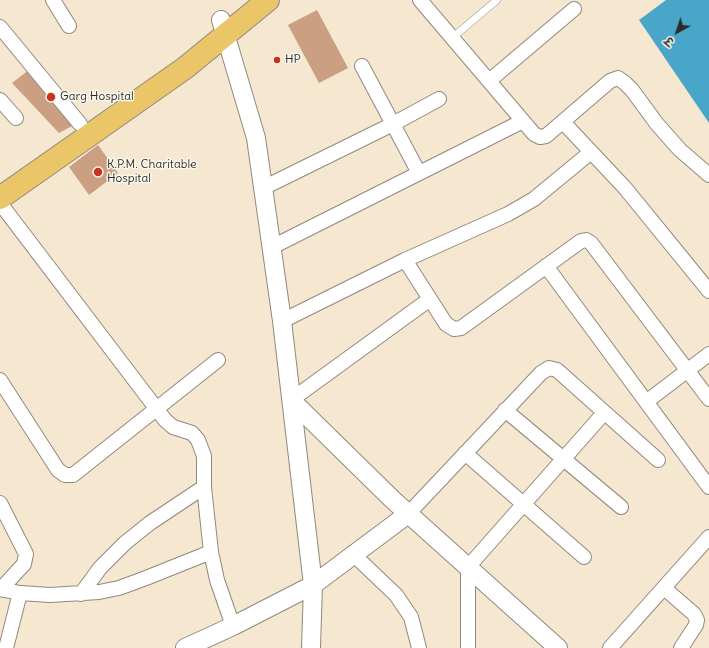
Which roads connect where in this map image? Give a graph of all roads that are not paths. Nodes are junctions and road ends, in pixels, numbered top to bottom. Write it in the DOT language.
graph roads {
  1 [pos="53,0"];
  2 [pos="261,0"];
  3 [pos="420,0"];
  4 [pos="497,0"];
  5 [pos="574,9"];
  6 [pos="69,26"];
  7 [pos="0,27"];
  8 [pos="223,28"];
  9 [pos="452,38"];
  10 [pos="362,66"];
  11 [pos="489,81"];
  12 [pos="439,99"];
  13 [pos="0,100"];
  14 [pos="16,118"];
  15 [pos="523,121"];
  16 [pos="563,122"];
  17 [pos="80,124"];
  18 [pos="393,124"];
  19 [pos="592,152"];
  20 [pos="419,173"];
  21 [pos="709,175"];
  22 [pos="0,180"];
  23 [pos="263,188"];
  24 [pos="0,198"];
  25 [pos="0,203"];
  26 [pos="272,247"];
  27 [pos="405,260"];
  28 [pos="546,266"];
  29 [pos="708,290"];
  30 [pos="430,299"];
  31 [pos="282,321"];
  32 [pos="709,354"];
  33 [pos="218,360"];
  34 [pos="687,370"];
  35 [pos="0,380"];
  36 [pos="709,399"];
  37 [pos="291,400"];
  38 [pos="646,402"];
  39 [pos="157,409"];
  40 [pos="505,410"];
  41 [pos="604,413"];
  42 [pos="465,453"];
  43 [pos="564,459"];
  44 [pos="658,460"];
  45 [pos="204,487"];
  46 [pos="709,487"];
  47 [pos="0,503"];
  48 [pos="523,504"];
  49 [pos="621,507"];
  50 [pos="408,514"];
  51 [pos="709,537"];
  52 [pos="211,552"];
  53 [pos="354,555"];
  54 [pos="584,557"];
  55 [pos="468,567"];
  56 [pos="313,585"];
  57 [pos="664,588"];
  58 [pos="0,589"];
  59 [pos="20,593"];
  60 [pos="81,594"];
  61 [pos="233,626"];
  62 [pos="549,645"];
  63 [pos="6,648"];
  64 [pos="185,648"];
  65 [pos="312,648"];
  66 [pos="419,648"];
  67 [pos="468,648"];
  68 [pos="610,648"];
  69 [pos="681,648"];
  1 -- 6 [label="street"];
  2 -- 8 [label="highway"];
  3 -- 9 [label="street"];
  4 -- 9 [label="lane"];
  5 -- 11 [label="street"];
  7 -- 17 [label="street"];
  8 -- 17 [label="highway"];
  8 -- 23 [label="street"];
  8 -- 24 [label="highway"];
  9 -- 11 [label="street"];
  10 -- 18 [label="street"];
  11 -- 15 [label="street"];
  12 -- 18 [label="street"];
  13 -- 14 [label="street"];
  15 -- 16 [label="street"];
  15 -- 20 [label="street"];
  16 -- 19 [label="street"];
  16 -- 21 [label="street"];
  17 -- 22 [label="highway"];
  18 -- 20 [label="street"];
  18 -- 23 [label="street"];
  19 -- 27 [label="street"];
  19 -- 29 [label="street"];
  20 -- 26 [label="street"];
  23 -- 26 [label="street"];
  25 -- 39 [label="street"];
  26 -- 31 [label="street"];
  27 -- 30 [label="street"];
  27 -- 31 [label="street"];
  28 -- 30 [label="street"];
  28 -- 34 [label="street"];
  28 -- 38 [label="street"];
  30 -- 37 [label="street"];
  31 -- 37 [label="street"];
  32 -- 34 [label="street"];
  33 -- 39 [label="street"];
  34 -- 36 [label="street"];
  34 -- 38 [label="street"];
  35 -- 39 [label="street"];
  37 -- 50 [label="street"];
  37 -- 56 [label="street"];
  38 -- 46 [label="street"];
  39 -- 45 [label="street"];
  40 -- 41 [label="street"];
  40 -- 42 [label="street"];
  40 -- 43 [label="street"];
  41 -- 43 [label="street"];
  41 -- 44 [label="street"];
  42 -- 48 [label="street"];
  42 -- 50 [label="street"];
  43 -- 48 [label="street"];
  43 -- 49 [label="street"];
  45 -- 52 [label="street"];
  45 -- 60 [label="street"];
  47 -- 58 [label="street"];
  48 -- 54 [label="street"];
  48 -- 55 [label="street"];
  50 -- 53 [label="street"];
  50 -- 55 [label="street"];
  51 -- 57 [label="street"];
  52 -- 60 [label="street"];
  52 -- 61 [label="street"];
  53 -- 56 [label="street"];
  53 -- 66 [label="street"];
  55 -- 62 [label="street"];
  55 -- 67 [label="street"];
  56 -- 61 [label="street"];
  56 -- 65 [label="street"];
  57 -- 68 [label="street"];
  57 -- 69 [label="street"];
  58 -- 59 [label="street"];
  59 -- 60 [label="street"];
  59 -- 63 [label="street"];
  61 -- 64 [label="street"];
}
